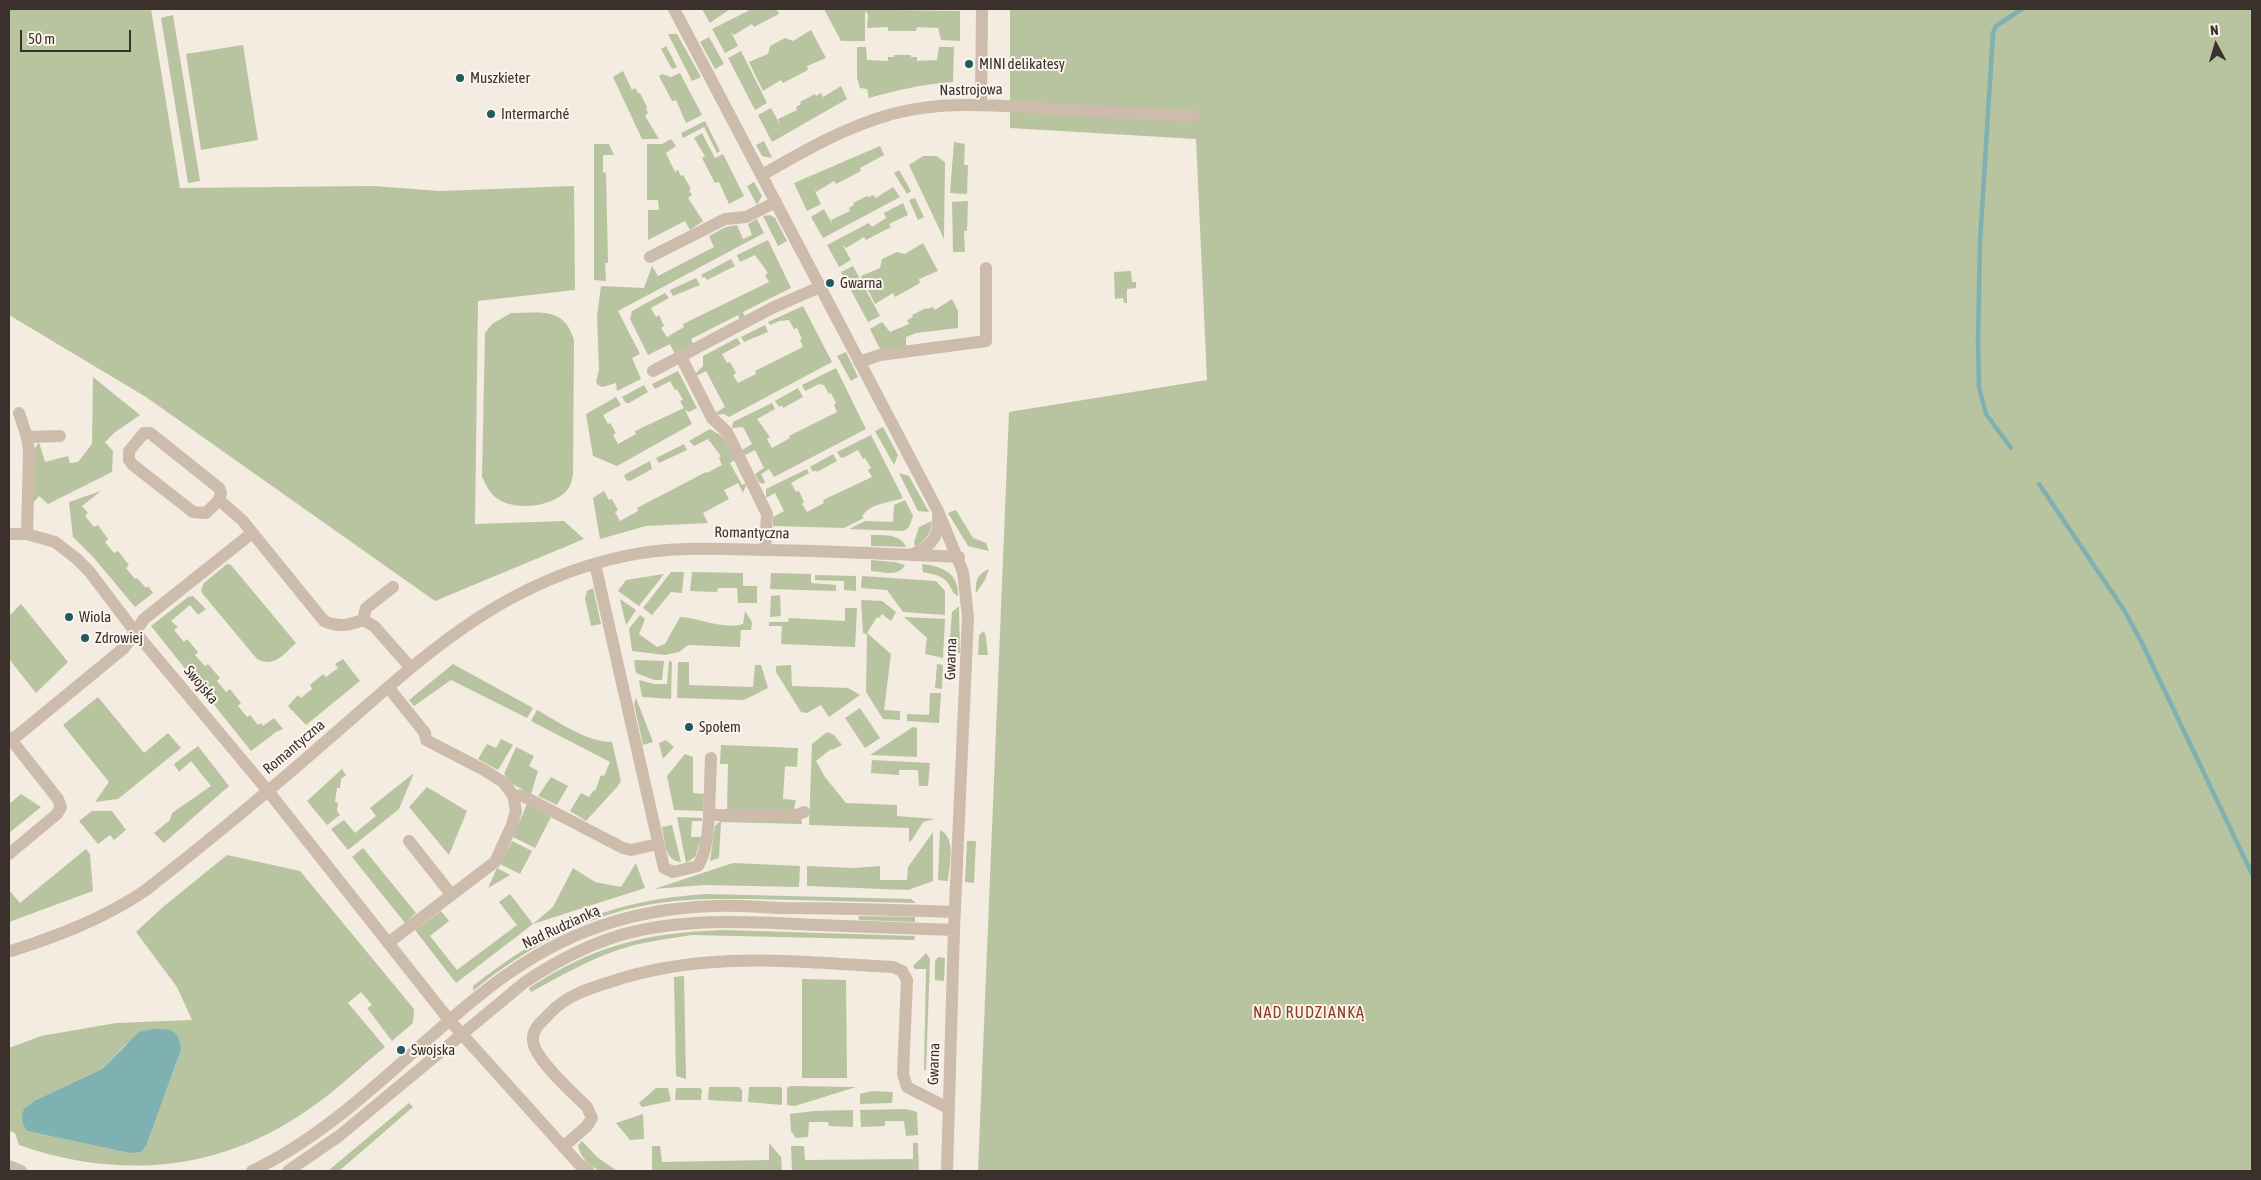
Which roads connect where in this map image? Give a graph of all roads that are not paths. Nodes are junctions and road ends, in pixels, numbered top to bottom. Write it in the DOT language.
graph roads {
  1 [pos="674,9"];
  2 [pos="982,9"];
  3 [pos="981,104"];
  4 [pos="1194,116"];
  5 [pos="762,175"];
  6 [pos="776,202"];
  7 [pos="650,257"];
  8 [pos="986,268"];
  9 [pos="820,287"];
  10 [pos="681,357"];
  11 [pos="859,362"];
  12 [pos="653,371"];
  13 [pos="19,413"];
  14 [pos="60,436"];
  15 [pos="27,437"];
  16 [pos="219,500"];
  17 [pos="938,511"];
  18 [pos="252,533"];
  19 [pos="9,534"];
  20 [pos="27,534"];
  21 [pos="765,550"];
  22 [pos="910,555"];
  23 [pos="959,557"];
  24 [pos="595,564"];
  25 [pos="393,587"];
  26 [pos="364,620"];
  27 [pos="136,633"];
  28 [pos="411,668"];
  29 [pos="388,687"];
  30 [pos="10,738"];
  31 [pos="711,758"];
  32 [pos="268,790"];
  33 [pos="513,795"];
  34 [pos="804,812"];
  35 [pos="709,815"];
  36 [pos="409,841"];
  37 [pos="658,844"];
  38 [pos="9,854"];
  39 [pos="452,894"];
  40 [pos="955,912"];
  41 [pos="954,930"];
  42 [pos="388,944"];
  43 [pos="11,951"];
  44 [pos="450,1021"];
  45 [pos="461,1034"];
  46 [pos="948,1108"];
  47 [pos="563,1146"];
  48 [pos="9,1166"];
  49 [pos="21,1171"];
  50 [pos="252,1171"];
  51 [pos="288,1171"];
  52 [pos="588,1171"];
  53 [pos="947,1171"];
  1 -- 5 [label="street, Gwarna"];
  2 -- 3 [label="street"];
  3 -- 4 [label="street, Nastrojowa"];
  3 -- 5 [label="street, Nastrojowa"];
  5 -- 6 [label="street, Gwarna"];
  6 -- 7 [label="street"];
  6 -- 9 [label="street, Gwarna"];
  8 -- 11 [label="street"];
  9 -- 10 [label="street"];
  9 -- 11 [label="street, Gwarna"];
  10 -- 12 [label="street"];
  10 -- 21 [label="street"];
  11 -- 17 [label="street, Gwarna"];
  13 -- 15 [label="street"];
  14 -- 15 [label="street"];
  15 -- 20 [label="street"];
  16 -- 16 [label="street"];
  16 -- 18 [label="street"];
  17 -- 22 [label="street"];
  17 -- 23 [label="street, Gwarna"];
  18 -- 26 [label="street"];
  18 -- 27 [label="street"];
  19 -- 20 [label="street, Swojska"];
  20 -- 27 [label="street, Swojska"];
  21 -- 22 [label="street, Romantyczna"];
  21 -- 24 [label="street, Romantyczna"];
  22 -- 23 [label="street, Romantyczna"];
  23 -- 40 [label="street, Gwarna"];
  24 -- 28 [label="street, Romantyczna"];
  24 -- 37 [label="street"];
  25 -- 26 [label="street"];
  26 -- 28 [label="street"];
  27 -- 30 [label="street"];
  27 -- 32 [label="street, Swojska"];
  28 -- 29 [label="street, Romantyczna"];
  29 -- 32 [label="street, Romantyczna"];
  29 -- 33 [label="street"];
  30 -- 38 [label="street"];
  31 -- 35 [label="street"];
  32 -- 42 [label="street, Swojska"];
  32 -- 43 [label="street, Romantyczna"];
  33 -- 37 [label="street"];
  33 -- 39 [label="street"];
  34 -- 35 [label="street"];
  35 -- 37 [label="street"];
  36 -- 39 [label="street"];
  39 -- 42 [label="street"];
  40 -- 41 [label="street, Gwarna"];
  40 -- 44 [label="street, Nad Rudzianką"];
  41 -- 45 [label="street, Nad Rudzianką"];
  41 -- 46 [label="street, Gwarna"];
  42 -- 44 [label="street, Swojska"];
  44 -- 45 [label="street, Swojska"];
  44 -- 50 [label="street, Nad Rudzianką"];
  45 -- 47 [label="street, Swojska"];
  45 -- 51 [label="street, Nad Rudzianką"];
  46 -- 47 [label="street"];
  46 -- 53 [label="street, Gwarna"];
  47 -- 52 [label="street, Swojska"];
  48 -- 49 [label="street"];
}
